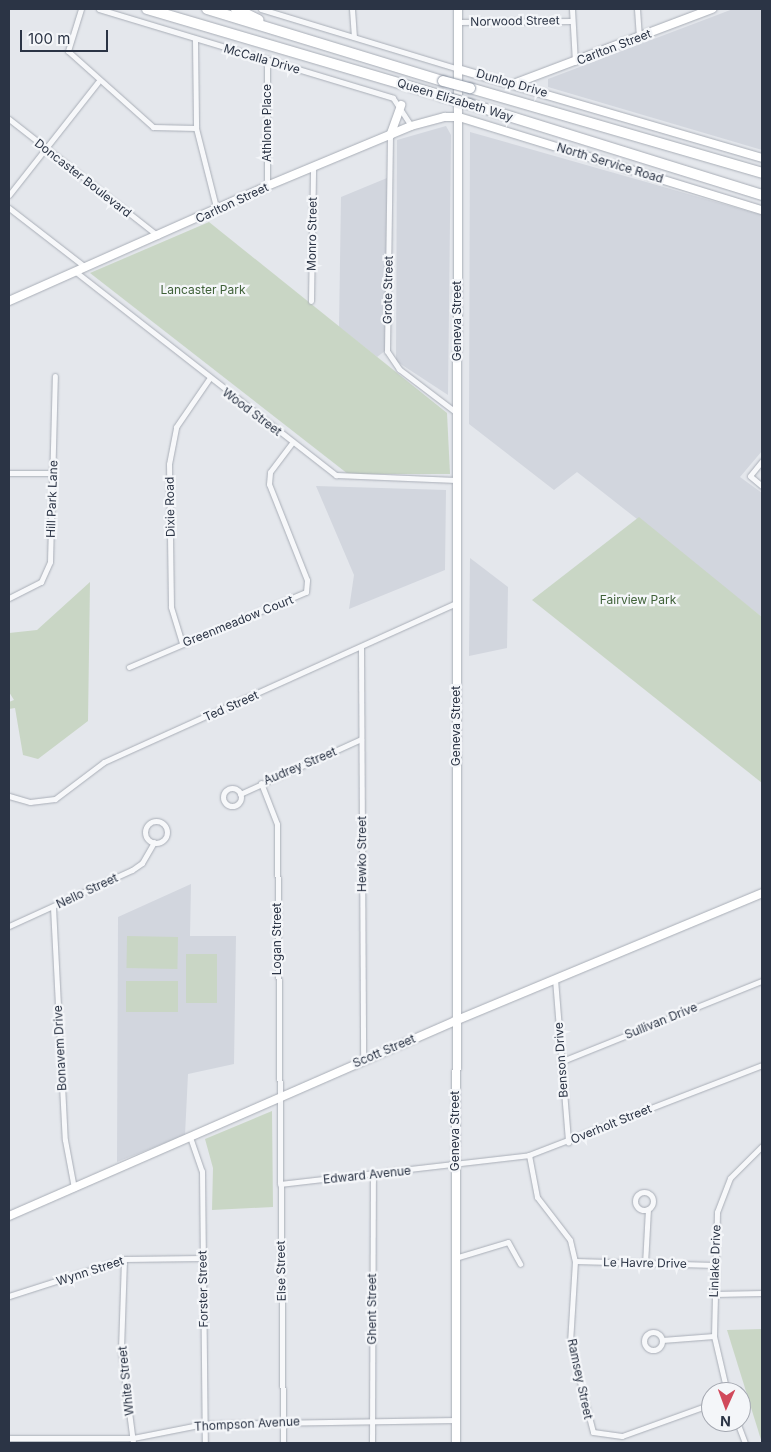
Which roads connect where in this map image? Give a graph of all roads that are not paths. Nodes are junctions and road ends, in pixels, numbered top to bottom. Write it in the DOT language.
graph roads {
  1 [pos="81,9"];
  2 [pos="99,9"];
  3 [pos="147,9"];
  4 [pos="207,9"];
  5 [pos="236,9"];
  6 [pos="262,9"];
  7 [pos="352,9"];
  8 [pos="458,9"];
  9 [pos="572,9"];
  10 [pos="637,9"];
  11 [pos="712,9"];
  12 [pos="270,10"];
  13 [pos="703,11"];
  14 [pos="572,21"];
  15 [pos="458,22"];
  16 [pos="278,30"];
  17 [pos="354,37"];
  18 [pos="639,38"];
  19 [pos="195,40"];
  20 [pos="267,59"];
  21 [pos="575,62"];
  22 [pos="458,69"];
  23 [pos="98,82"];
  24 [pos="514,83"];
  25 [pos="401,105"];
  26 [pos="459,117"];
  27 [pos="9,118"];
  28 [pos="411,126"];
  29 [pos="196,128"];
  30 [pos="390,136"];
  31 [pos="46,148"];
  32 [pos="762,158"];
  33 [pos="313,168"];
  34 [pos="762,173"];
  35 [pos="267,186"];
  36 [pos="9,195"];
  37 [pos="762,195"];
  38 [pos="9,208"];
  39 [pos="762,210"];
  40 [pos="217,212"];
  41 [pos="158,236"];
  42 [pos="85,267"];
  43 [pos="76,272"];
  44 [pos="9,300"];
  45 [pos="311,301"];
  46 [pos="55,376"];
  47 [pos="209,380"];
  48 [pos="457,412"];
  49 [pos="292,443"];
  50 [pos="762,462"];
  51 [pos="9,472"];
  52 [pos="54,473"];
  53 [pos="456,480"];
  54 [pos="762,486"];
  55 [pos="9,598"];
  56 [pos="456,603"];
  57 [pos="182,643"];
  58 [pos="361,648"];
  59 [pos="129,667"];
  60 [pos="361,739"];
  61 [pos="261,783"];
  62 [pos="240,794"];
  63 [pos="9,796"];
  64 [pos="154,842"];
  65 [pos="762,893"];
  66 [pos="53,907"];
  67 [pos="9,926"];
  68 [pos="555,979"];
  69 [pos="762,981"];
  70 [pos="454,1021"];
  71 [pos="363,1060"];
  72 [pos="560,1062"];
  73 [pos="762,1065"];
  74 [pos="278,1098"];
  75 [pos="190,1137"];
  76 [pos="568,1142"];
  77 [pos="762,1146"];
  78 [pos="529,1155"];
  79 [pos="455,1167"];
  80 [pos="373,1175"];
  81 [pos="280,1184"];
  82 [pos="74,1188"];
  83 [pos="648,1209"];
  84 [pos="9,1216"];
  85 [pos="203,1258"];
  86 [pos="455,1258"];
  87 [pos="124,1259"];
  88 [pos="575,1261"];
  89 [pos="520,1264"];
  90 [pos="645,1264"];
  91 [pos="715,1265"];
  92 [pos="762,1293"];
  93 [pos="714,1294"];
  94 [pos="9,1296"];
  95 [pos="714,1336"];
  96 [pos="662,1340"];
  97 [pos="725,1382"];
  98 [pos="701,1408"];
  99 [pos="456,1420"];
  100 [pos="283,1421"];
  101 [pos="372,1421"];
  102 [pos="204,1424"];
  103 [pos="9,1438"];
  104 [pos="133,1441"];
  105 [pos="205,1443"];
  106 [pos="283,1443"];
  107 [pos="372,1443"];
  108 [pos="456,1443"];
  1 -- 23 [label="street"];
  2 -- 19 [label="street, McCalla Drive"];
  3 -- 37 [label="highway, Queen Elizabeth Way, bridge"];
  4 -- 16 [label="highway, Queen Elizabeth Way"];
  5 -- 16 [label="highway"];
  6 -- 12 [label="street, Dunlop Drive"];
  7 -- 17 [label="street"];
  8 -- 15 [label="main road, Geneva Street"];
  9 -- 14 [label="street"];
  10 -- 18 [label="street"];
  11 -- 13 [label="main road, Carlton Street"];
  12 -- 17 [label="street, Dunlop Drive"];
  13 -- 18 [label="main road, Carlton Street"];
  14 -- 15 [label="street, Norwood Street"];
  14 -- 21 [label="street"];
  15 -- 22 [label="main road, Geneva Street"];
  16 -- 34 [label="highway, Queen Elizabeth Way, bridge"];
  17 -- 22 [label="street, Dunlop Drive"];
  18 -- 21 [label="main road, Carlton Street"];
  19 -- 20 [label="street, McCalla Drive"];
  19 -- 29 [label="street"];
  20 -- 25 [label="street, McCalla Drive"];
  20 -- 35 [label="street, Athlone Place"];
  21 -- 24 [label="main road, Carlton Street"];
  22 -- 24 [label="main road, Dunlop Drive"];
  22 -- 26 [label="main road, Geneva Street"];
  23 -- 29 [label="street"];
  23 -- 31 [label="street"];
  24 -- 32 [label="main road, Dunlop Drive"];
  25 -- 28 [label="street"];
  25 -- 30 [label="main road"];
  26 -- 28 [label="main road, Carlton Street"];
  26 -- 39 [label="main road, North Service Road"];
  26 -- 48 [label="main road, Geneva Street"];
  27 -- 31 [label="street, Doncaster Boulevard"];
  28 -- 30 [label="main road, Carlton Street"];
  29 -- 40 [label="street"];
  30 -- 33 [label="main road, Carlton Street"];
  30 -- 48 [label="street, Grote Street"];
  31 -- 36 [label="street"];
  31 -- 41 [label="street, Doncaster Boulevard"];
  33 -- 35 [label="main road, Carlton Street"];
  33 -- 45 [label="street, Monro Street"];
  35 -- 40 [label="main road, Carlton Street"];
  38 -- 42 [label="street"];
  40 -- 41 [label="main road, Carlton Street"];
  41 -- 42 [label="main road, Carlton Street"];
  42 -- 43 [label="main road, Carlton Street"];
  43 -- 44 [label="main road, Carlton Street"];
  43 -- 47 [label="street, Wood Street"];
  46 -- 52 [label="street, Hill Park Lane"];
  47 -- 49 [label="street, Wood Street"];
  47 -- 57 [label="street, Dixie Road"];
  48 -- 53 [label="main road, Geneva Street"];
  49 -- 53 [label="street, Wood Street"];
  49 -- 57 [label="street, Greenmeadow Court"];
  50 -- 54 [label="street"];
  51 -- 52 [label="street"];
  52 -- 55 [label="street, Hill Park Lane"];
  53 -- 56 [label="main road, Geneva Street"];
  56 -- 58 [label="street, Ted Street"];
  56 -- 70 [label="main road, Geneva Street"];
  57 -- 59 [label="street, Greenmeadow Court"];
  58 -- 60 [label="street, Hewko Street"];
  58 -- 63 [label="street, Ted Street"];
  60 -- 61 [label="street, Audrey Street"];
  60 -- 71 [label="street, Hewko Street"];
  61 -- 62 [label="street, Audrey Street"];
  61 -- 74 [label="street, Logan Street"];
  64 -- 64 [label="street, Nello Street"];
  64 -- 66 [label="street, Nello Street"];
  65 -- 68 [label="main road, Scott Street"];
  66 -- 67 [label="street, Nello Street"];
  66 -- 82 [label="street, Bonavem Drive"];
  68 -- 70 [label="main road, Scott Street"];
  68 -- 72 [label="street, Benson Drive"];
  69 -- 72 [label="street, Sullivan Drive"];
  70 -- 71 [label="main road, Scott Street"];
  70 -- 79 [label="main road, Geneva Street"];
  71 -- 74 [label="main road, Scott Street"];
  72 -- 76 [label="street, Benson Drive"];
  73 -- 76 [label="street, Overholt Street"];
  74 -- 75 [label="main road, Scott Street"];
  74 -- 81 [label="street, Else Street"];
  75 -- 82 [label="main road, Scott Street"];
  75 -- 85 [label="street, Forster Street"];
  76 -- 78 [label="street, Overholt Street"];
  77 -- 91 [label="street, Linlake Drive"];
  78 -- 79 [label="street, Overholt Street"];
  78 -- 88 [label="street, Ramsey Street"];
  79 -- 80 [label="street, Edward Avenue"];
  79 -- 86 [label="main road, Geneva Street"];
  80 -- 81 [label="street, Edward Avenue"];
  80 -- 101 [label="street, Ghent Street"];
  81 -- 100 [label="street, Else Street"];
  82 -- 84 [label="main road, Scott Street"];
  83 -- 90 [label="street"];
  85 -- 87 [label="street, Wynn Street"];
  85 -- 102 [label="street, Forster Street"];
  86 -- 89 [label="street"];
  86 -- 99 [label="main road, Geneva Street"];
  87 -- 94 [label="street, Wynn Street"];
  87 -- 104 [label="street, White Street"];
  88 -- 90 [label="street, Le Havre Drive"];
  88 -- 98 [label="street, Ramsey Street"];
  90 -- 91 [label="street, Le Havre Drive"];
  91 -- 93 [label="street, Linlake Drive"];
  92 -- 93 [label="street"];
  93 -- 95 [label="street, Linlake Drive"];
  95 -- 96 [label="street"];
  95 -- 97 [label="street, Linlake Drive"];
  99 -- 101 [label="street, Thompson Avenue"];
  99 -- 108 [label="main road, Geneva Street"];
  100 -- 101 [label="street, Thompson Avenue"];
  100 -- 102 [label="street, Thompson Avenue"];
  100 -- 106 [label="street, Else Street"];
  101 -- 107 [label="street, Ghent Street"];
  102 -- 104 [label="street, Thompson Avenue"];
  102 -- 105 [label="street, Forster Street"];
  103 -- 104 [label="street, Thompson Avenue"];
}
